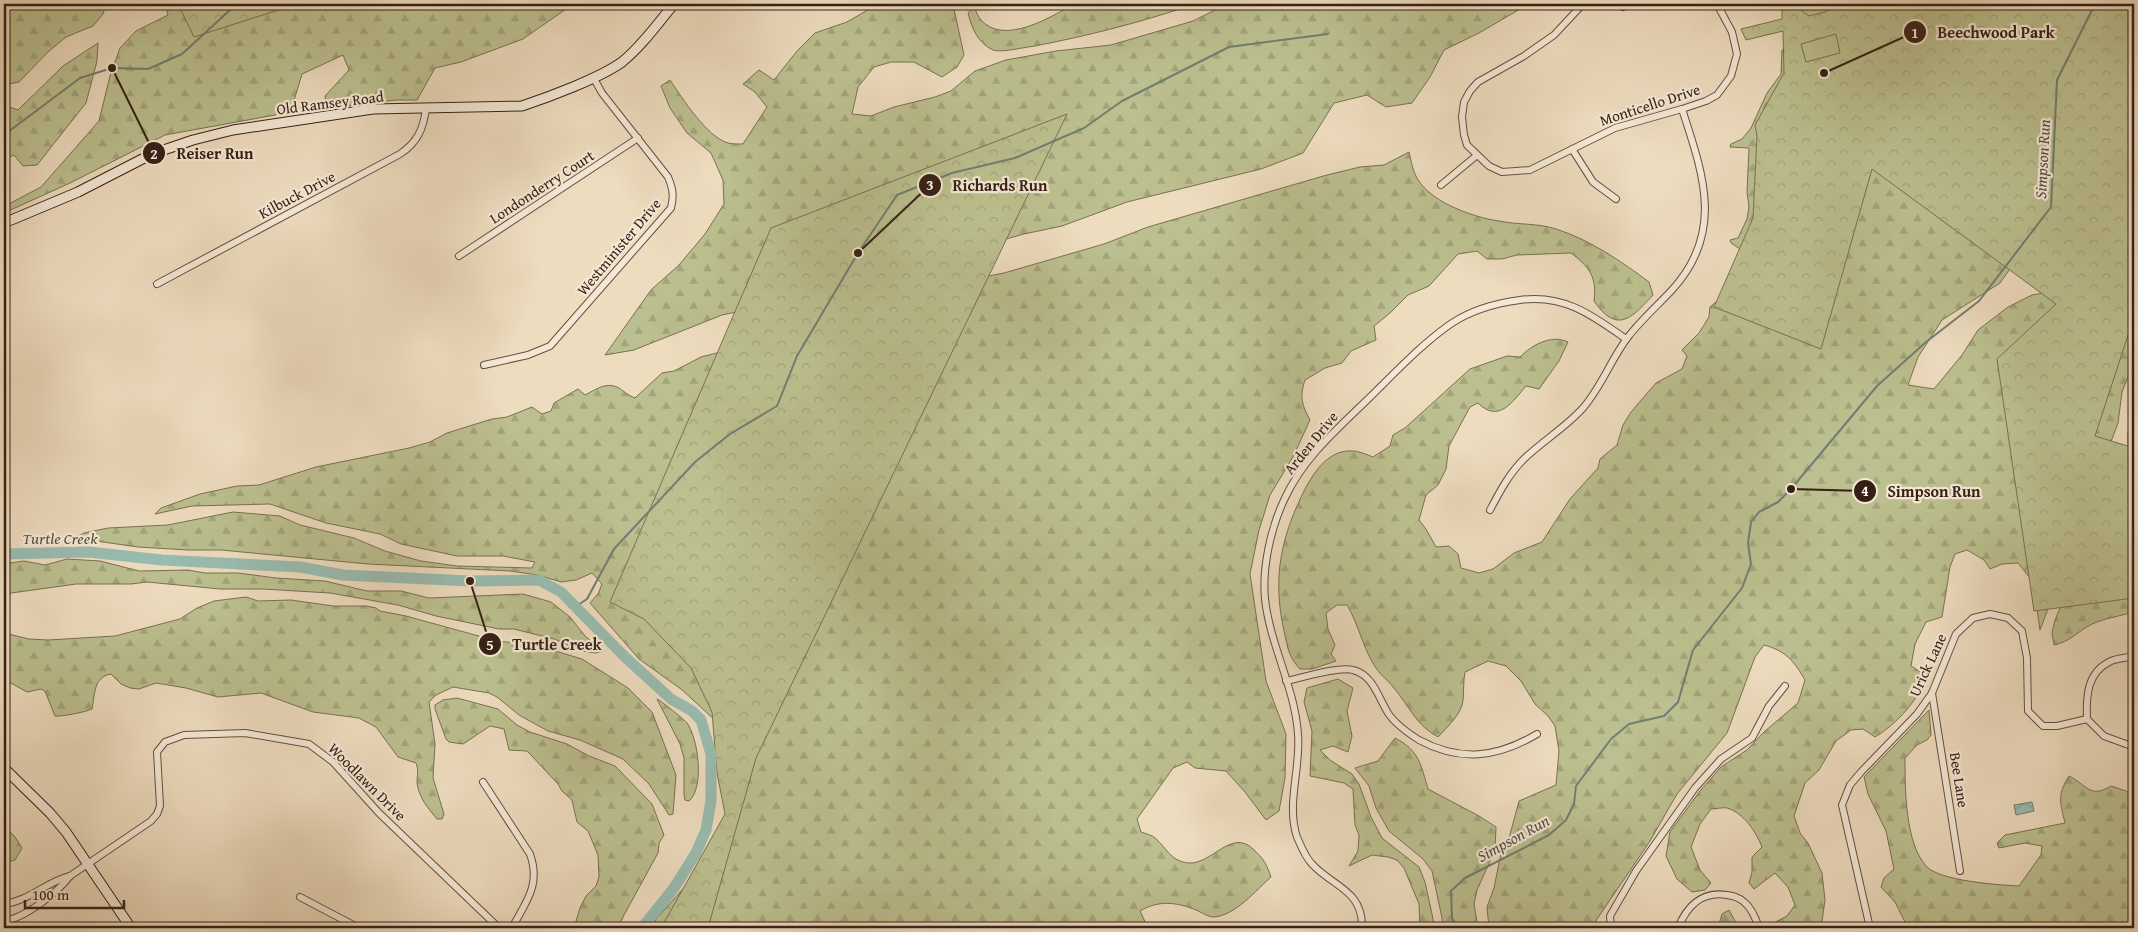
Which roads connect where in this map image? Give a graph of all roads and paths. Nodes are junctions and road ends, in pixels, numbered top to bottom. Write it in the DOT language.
graph roads {
  1 [pos="674,4"];
  2 [pos="1583,4"];
  3 [pos="1718,4"];
  4 [pos="593,77"];
  5 [pos="426,109"];
  6 [pos="1682,109"];
  7 [pos="638,138"];
  8 [pos="1572,149"];
  9 [pos="1476,156"];
  10 [pos="1441,185"];
  11 [pos="1616,199"];
  12 [pos="4,223"];
  13 [pos="459,256"];
  14 [pos="158,284"];
  15 [pos="1626,339"];
  16 [pos="484,365"];
  17 [pos="1490,510"];
  18 [pos="2134,656"];
  19 [pos="1286,681"];
  20 [pos="1785,686"];
  21 [pos="1932,693"];
  22 [pos="2087,719"];
  23 [pos="1537,734"];
  24 [pos="2134,747"];
  25 [pos="4,768"];
  26 [pos="483,782"];
  27 [pos="87,863"];
  28 [pos="1960,871"];
  29 [pos="70,876"];
  30 [pos="300,897"];
  31 [pos="4,904"];
  32 [pos="4,922"];
  33 [pos="131,928"];
  34 [pos="359,928"];
  35 [pos="499,928"];
  36 [pos="512,928"];
  37 [pos="1362,928"];
  38 [pos="1611,928"];
  39 [pos="1678,928"];
  40 [pos="1759,928"];
  41 [pos="1870,928"];
  1 -- 4 [label="street, Old Ramsey Road"];
  2 -- 9 [label="street"];
  3 -- 6 [label="street, Monticello Drive"];
  4 -- 5 [label="street, Old Ramsey Road"];
  4 -- 7 [label="street, Westminister Drive"];
  5 -- 12 [label="street, Old Ramsey Road"];
  5 -- 14 [label="street, Kilbuck Drive"];
  6 -- 8 [label="street, Monticello Drive"];
  6 -- 15 [label="street"];
  7 -- 13 [label="street, Londonderry Court"];
  7 -- 16 [label="street, Westminister Drive"];
  8 -- 9 [label="street, Monticello Drive"];
  8 -- 11 [label="street"];
  9 -- 10 [label="street"];
  15 -- 17 [label="street"];
  15 -- 19 [label="street, Arden Drive"];
  18 -- 22 [label="street"];
  19 -- 23 [label="street"];
  19 -- 37 [label="street, Arden Drive"];
  20 -- 38 [label="street"];
  21 -- 22 [label="street, Urick Lane"];
  21 -- 28 [label="street, Bee Lane"];
  21 -- 41 [label="street, Urick Lane"];
  22 -- 24 [label="street"];
  25 -- 27 [label="street"];
  26 -- 36 [label="street"];
  27 -- 29 [label="street"];
  27 -- 33 [label="street"];
  27 -- 35 [label="street, Woodlawn Drive"];
  29 -- 31 [label="street"];
  29 -- 32 [label="street"];
  30 -- 34 [label="street"];
  39 -- 40 [label="street"];
}
